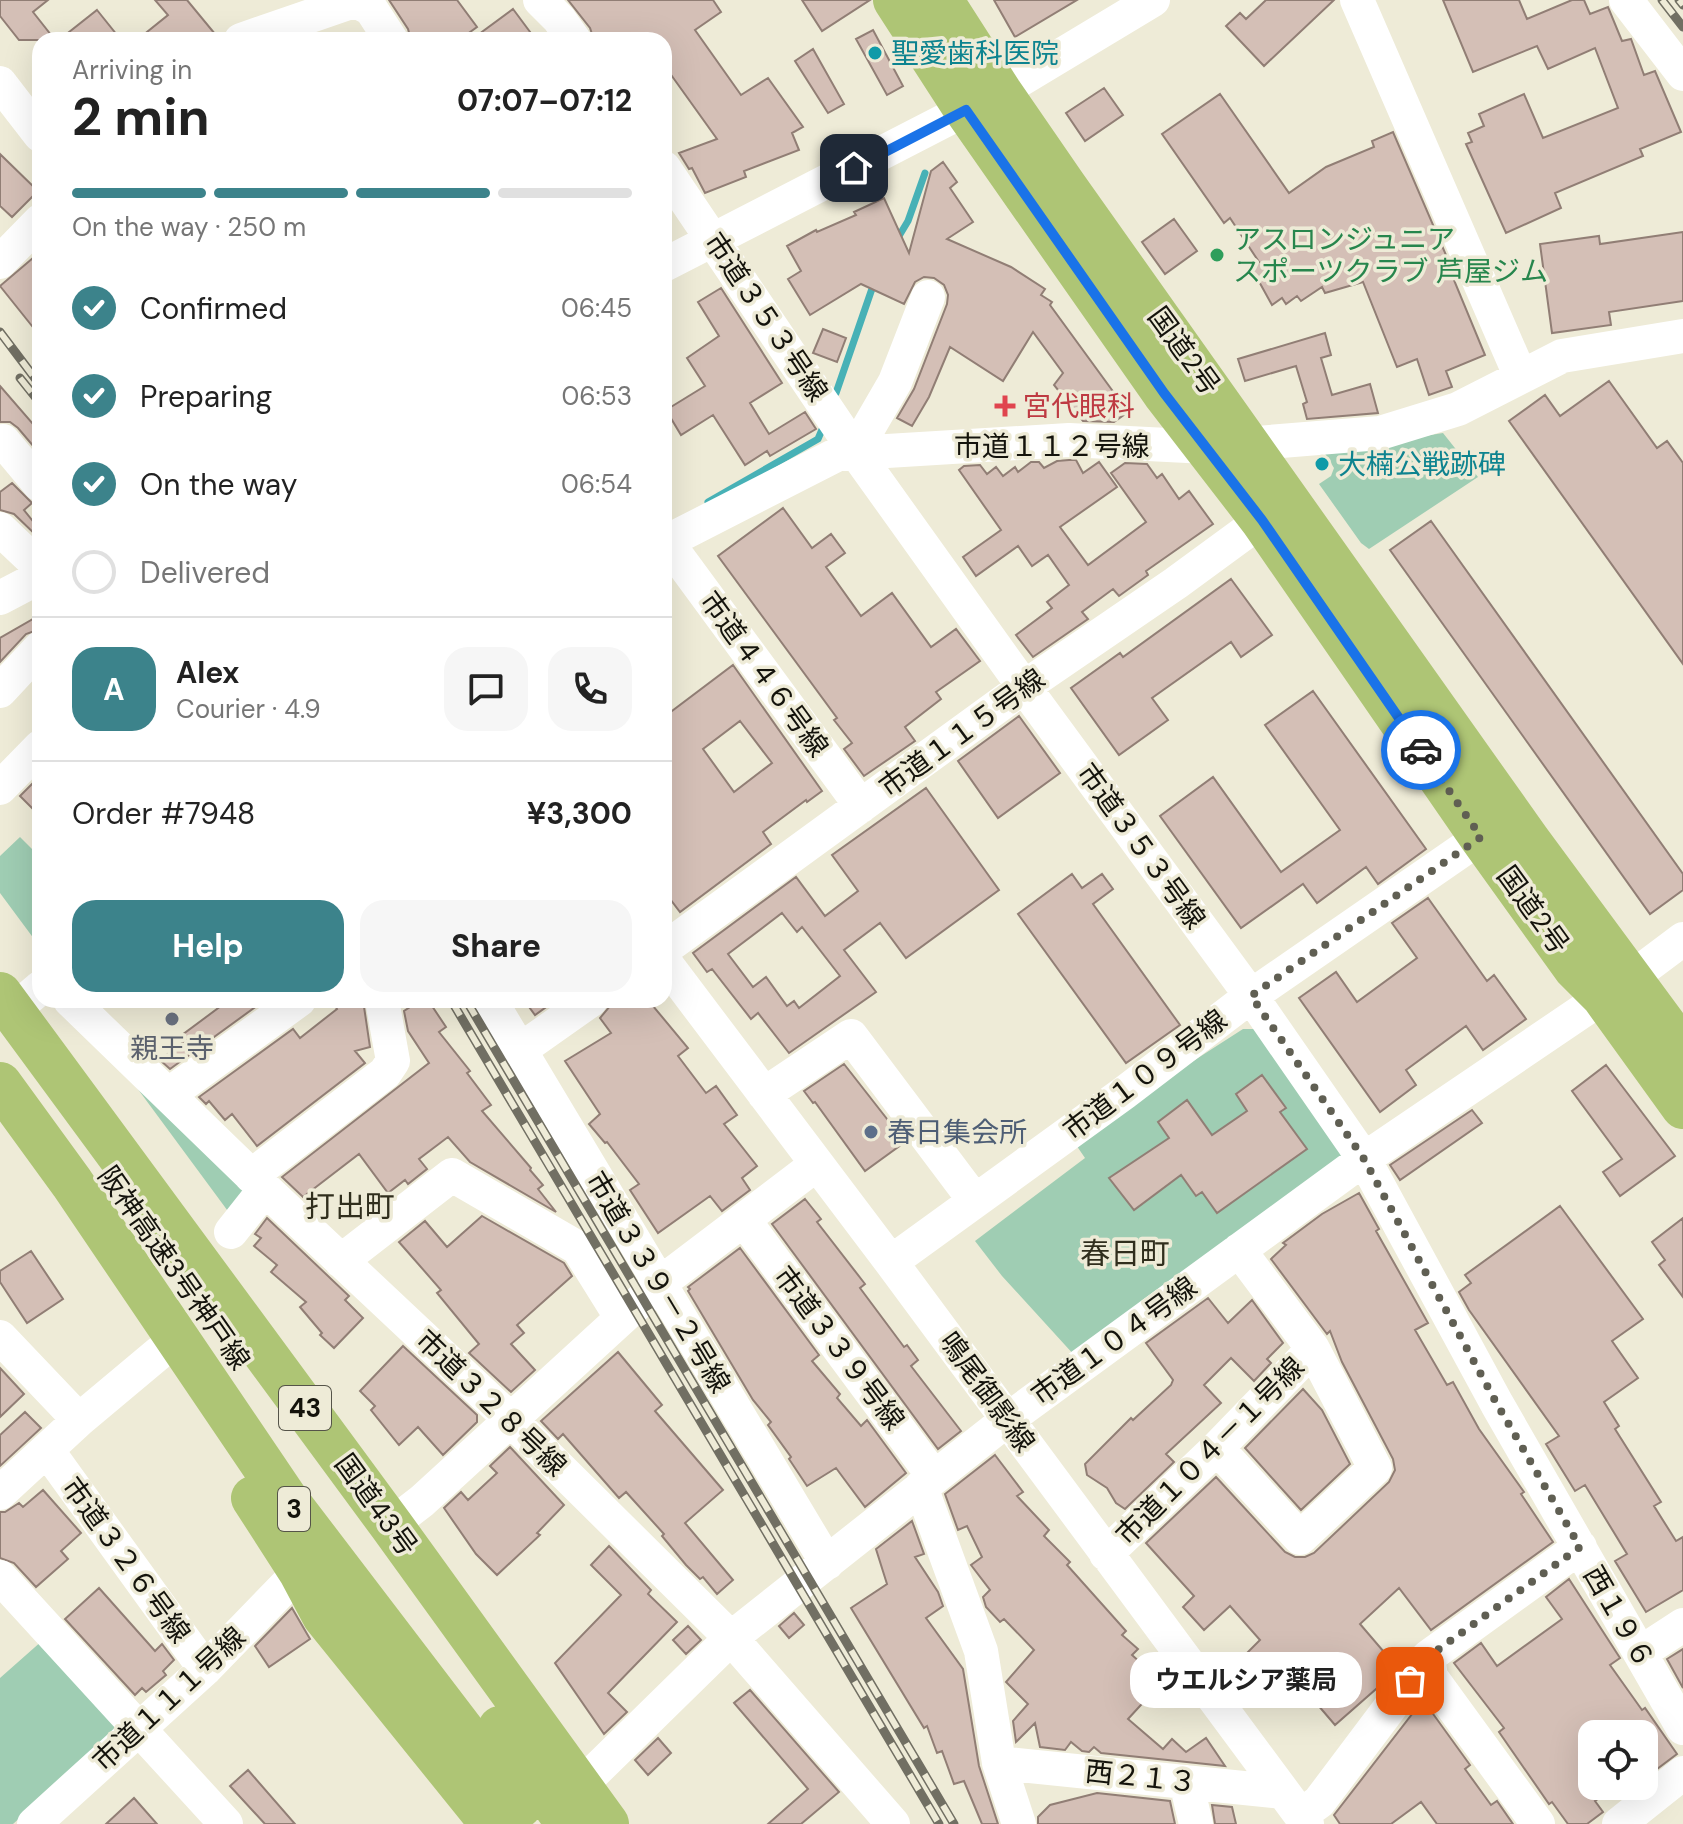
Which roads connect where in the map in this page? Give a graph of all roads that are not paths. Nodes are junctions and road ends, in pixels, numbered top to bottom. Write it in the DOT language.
graph roads {
  1 [pos="355,0"];
  2 [pos="540,0"];
  3 [pos="895,0"];
  4 [pos="941,0"];
  5 [pos="1153,0"];
  6 [pos="1357,0"];
  7 [pos="1626,0"];
  8 [pos="264,32"];
  9 [pos="386,32"];
  10 [pos="568,32"];
  11 [pos="1683,74"];
  12 [pos="0,83"];
  13 [pos="983,101"];
  14 [pos="32,125"];
  15 [pos="672,179"];
  16 [pos="32,229"];
  17 [pos="715,240"];
  18 [pos="672,261"];
  19 [pos="0,262"];
  20 [pos="928,297"];
  21 [pos="1683,336"];
  22 [pos="1520,375"];
  23 [pos="0,444"];
  24 [pos="1250,444"];
  25 [pos="1207,447"];
  26 [pos="855,451"];
  27 [pos="32,475"];
  28 [pos="1262,520"];
  29 [pos="0,529"];
  30 [pos="672,539"];
  31 [pos="672,550"];
  32 [pos="32,559"];
  33 [pos="32,581"];
  34 [pos="0,598"];
  35 [pos="32,657"];
  36 [pos="1024,687"];
  37 [pos="0,691"];
  38 [pos="32,755"];
  39 [pos="0,788"];
  40 [pos="861,806"];
  41 [pos="1481,837"];
  42 [pos="1683,939"];
  43 [pos="672,943"];
  44 [pos="672,972"];
  45 [pos="1617,987"];
  46 [pos="1251,996"];
  47 [pos="13,1005"];
  48 [pos="78,1008"];
  49 [pos="288,1008"];
  50 [pos="383,1008"];
  51 [pos="495,1008"];
  52 [pos="580,1008"];
  53 [pos="520,1050"];
  54 [pos="1683,1050"];
  55 [pos="0,1084"];
  56 [pos="764,1094"];
  57 [pos="168,1095"];
  58 [pos="1683,1107"];
  59 [pos="0,1112"];
  60 [pos="1364,1159"];
  61 [pos="817,1164"];
  62 [pos="258,1183"];
  63 [pos="975,1201"];
  64 [pos="744,1220"];
  65 [pos="231,1232"];
  66 [pos="1239,1250"];
  67 [pos="341,1261"];
  68 [pos="891,1262"];
  69 [pos="659,1284"];
  70 [pos="621,1317"];
  71 [pos="0,1337"];
  72 [pos="1313,1349"];
  73 [pos="159,1353"];
  74 [pos="510,1419"];
  75 [pos="79,1420"];
  76 [pos="1007,1420"];
  77 [pos="1217,1448"];
  78 [pos="47,1450"];
  79 [pos="928,1482"];
  80 [pos="0,1493"];
  81 [pos="391,1525"];
  82 [pos="1580,1547"];
  83 [pos="1106,1554"];
  84 [pos="827,1563"];
  85 [pos="300,1571"];
  86 [pos="0,1577"];
  87 [pos="1683,1625"];
  88 [pos="731,1638"];
  89 [pos="1640,1653"];
  90 [pos="1428,1657"];
  91 [pos="205,1669"];
  92 [pos="1683,1728"];
  93 [pos="138,1729"];
  94 [pos="999,1763"];
  95 [pos="1683,1773"];
  96 [pos="1186,1782"];
  97 [pos="574,1805"];
  98 [pos="1297,1810"];
  99 [pos="34,1824"];
  100 [pos="226,1824"];
  101 [pos="492,1824"];
  102 [pos="533,1824"];
  103 [pos="607,1824"];
  104 [pos="893,1824"];
  105 [pos="1019,1824"];
  106 [pos="1196,1824"];
  107 [pos="1538,1824"];
  108 [pos="1619,1824"];
  1 -- 8 [label="street"];
  1 -- 9 [label="street"];
  2 -- 10 [label="street"];
  3 -- 13 [label="highway, 国道2号"];
  4 -- 13 [label="highway, 国道2号"];
  5 -- 13 [label="street"];
  6 -- 22 [label="street"];
  7 -- 11 [label="street"];
  12 -- 14 [label="street"];
  13 -- 17 [label="street"];
  13 -- 24 [label="highway, 国道2号"];
  13 -- 25 [label="highway, 国道2号"];
  15 -- 17 [label="street, 市道３５３号線"];
  16 -- 19 [label="street"];
  17 -- 18 [label="street"];
  17 -- 26 [label="street, 市道３５３号線"];
  20 -- 26 [label="street"];
  21 -- 22 [label="street, 市道１１２号線"];
  22 -- 24 [label="street, 市道１１２号線"];
  23 -- 27 [label="street"];
  24 -- 25 [label="street, 市道１１２号線"];
  24 -- 45 [label="highway, 国道2号"];
  25 -- 26 [label="street, 市道１１２号線"];
  25 -- 28 [label="highway, 国道2号"];
  26 -- 30 [label="street, 市道１１２号線"];
  26 -- 36 [label="street, 市道３５３号線"];
  28 -- 36 [label="street, 市道１１５号線"];
  28 -- 41 [label="highway, 国道2号"];
  29 -- 32 [label="street"];
  31 -- 40 [label="street, 市道４４６号線"];
  33 -- 34 [label="street"];
  35 -- 37 [label="street"];
  36 -- 40 [label="street, 市道１１５号線"];
  36 -- 46 [label="street, 市道３５３号線"];
  38 -- 39 [label="street"];
  40 -- 43 [label="street, 市道１１５号線"];
  41 -- 45 [label="highway, 国道2号"];
  41 -- 46 [label="street, 市道１０９号線"];
  42 -- 45 [label="street, 市道１０４号線"];
  44 -- 56 [label="street, 鳴尾御影線"];
  45 -- 54 [label="highway, 国道2号"];
  45 -- 58 [label="highway, 国道2号"];
  45 -- 60 [label="street, 市道１０４号線"];
  46 -- 60 [label="street, 市道３５３号線"];
  46 -- 63 [label="street, 市道１０９号線"];
  47 -- 81 [label="highway, 国道43号 / 43"];
  47 -- 97 [label="highway, 阪神高速3号神戸線 / 3"];
  48 -- 57 [label="street, 市道３２８号線"];
  49 -- 57 [label="street"];
  50 -- 62 [label="street"];
  51 -- 53 [label="street, 市道３３９－２号線"];
  52 -- 53 [label="street"];
  53 -- 69 [label="street, 市道３３９－２号線"];
  55 -- 102 [label="highway, 阪神高速3号神戸線 / 3"];
  56 -- 61 [label="street, 鳴尾御影線"];
  56 -- 63 [label="street"];
  57 -- 62 [label="street, 市道３２８号線"];
  59 -- 73 [label="highway"];
  60 -- 66 [label="street, 市道１０４号線"];
  60 -- 82 [label="street, 市道３５３号線"];
  61 -- 64 [label="street"];
  61 -- 68 [label="street, 鳴尾御影線"];
  62 -- 65 [label="street"];
  62 -- 67 [label="street, 市道３２８号線"];
  63 -- 68 [label="street, 市道１０９号線"];
  64 -- 69 [label="street"];
  64 -- 79 [label="street, 市道３３９号線"];
  66 -- 72 [label="street"];
  66 -- 76 [label="street, 市道１０４号線"];
  67 -- 70 [label="street"];
  67 -- 74 [label="street, 市道３２８号線"];
  68 -- 76 [label="street, 鳴尾御影線"];
  69 -- 70 [label="street"];
  69 -- 84 [label="street, 市道３３９－２号線"];
  70 -- 74 [label="street"];
  71 -- 75 [label="street"];
  72 -- 77 [label="street, 市道１０４－１号線"];
  72 -- 77 [label="street"];
  73 -- 75 [label="street"];
  73 -- 85 [label="highway"];
  74 -- 81 [label="street"];
  74 -- 88 [label="street, 市道３２８号線"];
  75 -- 78 [label="street"];
  76 -- 79 [label="street, 市道１０４号線"];
  76 -- 83 [label="street, 鳴尾御影線"];
  77 -- 83 [label="street, 市道１０４－１号線"];
  78 -- 80 [label="street"];
  78 -- 91 [label="street, 市道３２６号線"];
  79 -- 84 [label="street, 市道１０４号線"];
  79 -- 94 [label="street, 市道３３９号線"];
  81 -- 97 [label="highway, 国道43号 / 43"];
  82 -- 89 [label="street, 西１９６"];
  82 -- 90 [label="street"];
  83 -- 98 [label="street, 鳴尾御影線"];
  84 -- 88 [label="street, 市道１０４号線"];
  85 -- 91 [label="street, 市道１１１号線"];
  85 -- 101 [label="highway"];
  86 -- 93 [label="street"];
  87 -- 89 [label="street"];
  88 -- 97 [label="street, 市道１０４号線"];
  88 -- 104 [label="street, 市道３２８号線"];
  89 -- 92 [label="street, 西１９６"];
  90 -- 98 [label="street"];
  90 -- 107 [label="street"];
  91 -- 93 [label="street, 市道１１１号線"];
  93 -- 99 [label="street, 市道１１１号線"];
  93 -- 100 [label="street"];
  94 -- 96 [label="street, 西２１３"];
  94 -- 105 [label="street, 市道３３９号線"];
  95 -- 108 [label="street"];
  96 -- 98 [label="street, 西２１３"];
  96 -- 106 [label="street"];
  97 -- 103 [label="highway, 国道43号 / 43"];
}
